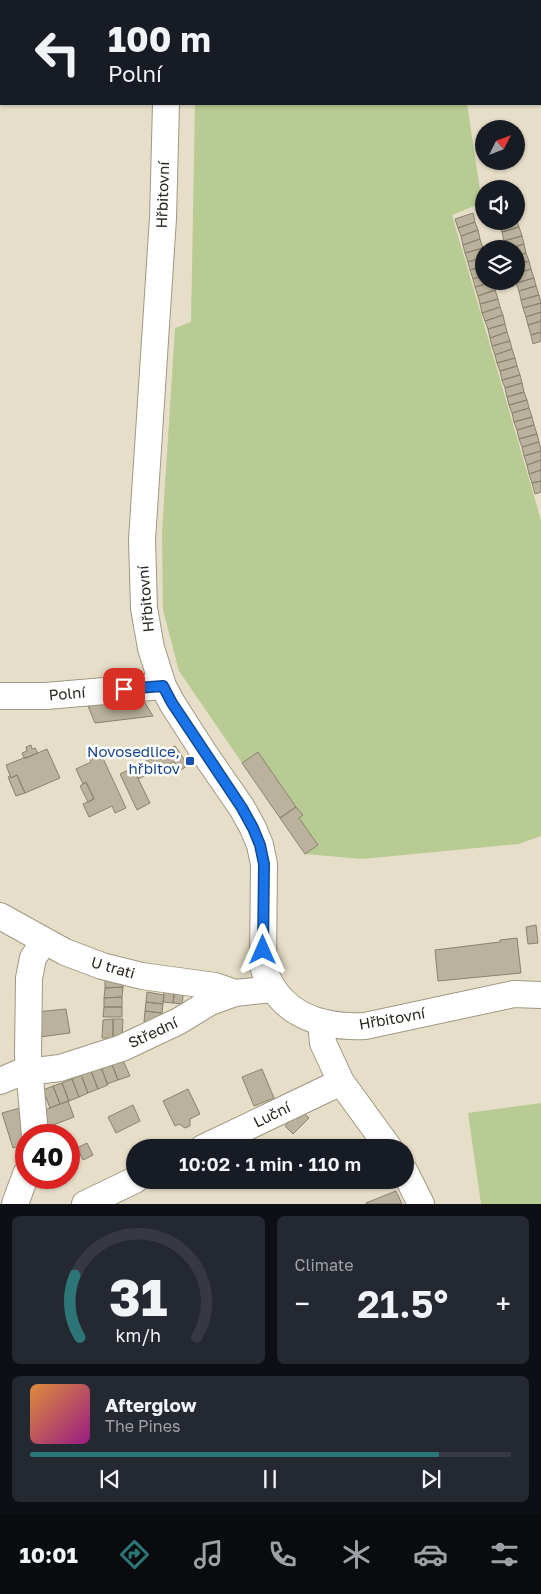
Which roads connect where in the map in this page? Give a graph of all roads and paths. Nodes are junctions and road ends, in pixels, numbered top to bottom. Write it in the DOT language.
graph roads {
  1 [pos="166,105"];
  2 [pos="163,686"];
  3 [pos="0,696"];
  4 [pos="0,916"];
  5 [pos="44,941"];
  6 [pos="268,978"];
  7 [pos="235,993"];
  8 [pos="541,995"];
  9 [pos="321,1022"];
  10 [pos="30,1071"];
  11 [pos="0,1081"];
  12 [pos="341,1082"];
  13 [pos="33,1124"];
  14 [pos="222,1139"];
  15 [pos="382,1139"];
  16 [pos="126,1184"];
  17 [pos="20,1189"];
  18 [pos="414,1189"];
  19 [pos="15,1204"];
  20 [pos="85,1204"];
  21 [pos="421,1204"];
  1 -- 2 [label="street, Hřbitovní"];
  2 -- 3 [label="street, Polní"];
  2 -- 6 [label="street, Hřbitovní"];
  4 -- 5 [label="street, U trati"];
  5 -- 7 [label="street, U trati"];
  5 -- 10 [label="street"];
  6 -- 7 [label="street, Střední"];
  6 -- 9 [label="street, Hřbitovní"];
  7 -- 10 [label="street, Střední"];
  8 -- 9 [label="street, Hřbitovní"];
  9 -- 12 [label="street"];
  10 -- 11 [label="street, Střední"];
  10 -- 13 [label="street"];
  12 -- 14 [label="street, Luční"];
  12 -- 15 [label="street"];
  16 -- 20 [label="street"];
  17 -- 19 [label="street"];
  18 -- 21 [label="street"];
}
